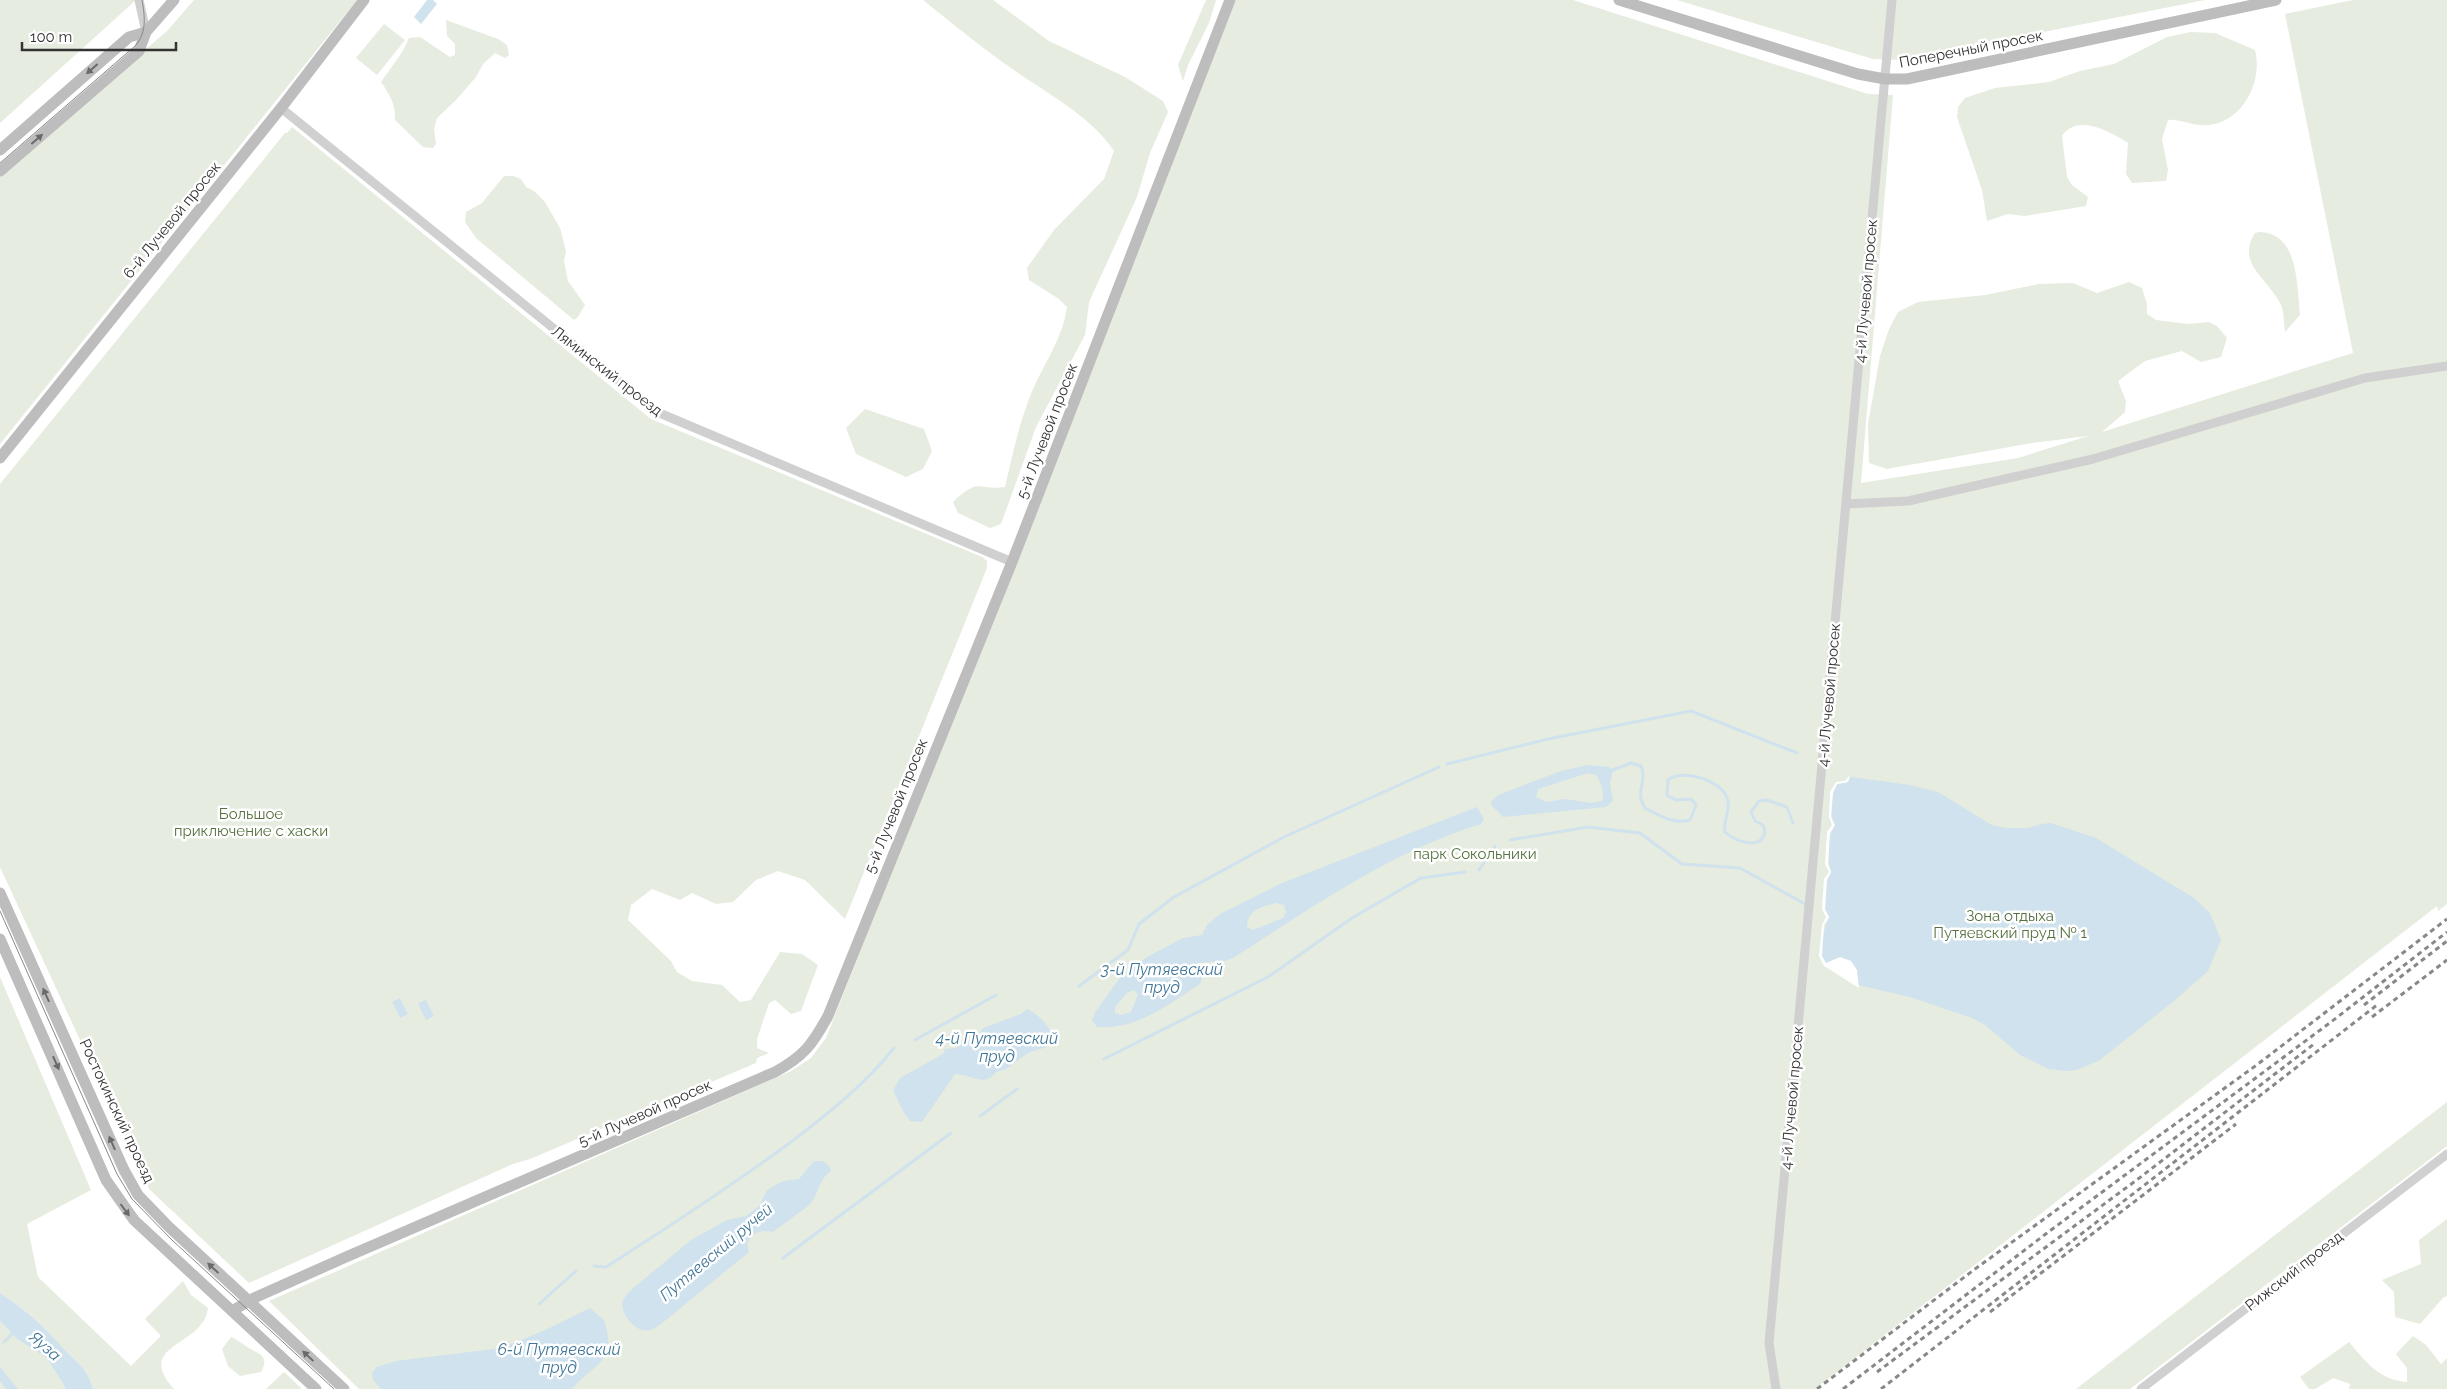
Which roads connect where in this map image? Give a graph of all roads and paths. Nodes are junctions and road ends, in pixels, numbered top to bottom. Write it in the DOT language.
graph roads {
  1 [pos="139,0"];
  2 [pos="174,0"];
  3 [pos="364,0"];
  4 [pos="1230,0"];
  5 [pos="1619,0"];
  6 [pos="1892,0"];
  7 [pos="2276,0"];
  8 [pos="146,32"];
  9 [pos="1885,79"];
  10 [pos="281,108"];
  11 [pos="0,150"];
  12 [pos="0,171"];
  13 [pos="2447,366"];
  14 [pos="0,458"];
  15 [pos="1846,504"];
  16 [pos="1012,562"];
  17 [pos="0,893"];
  18 [pos="0,939"];
  19 [pos="2447,1154"];
  20 [pos="249,1301"];
  21 [pos="232,1311"];
  22 [pos="316,1389"];
  23 [pos="344,1389"];
  24 [pos="1776,1389"];
  25 [pos="2141,1389"];
  1 -- 8 [label="street"];
  2 -- 8 [label="street"];
  3 -- 10 [label="street, 6-й Лучевой просек"];
  4 -- 16 [label="street, 5-й Лучевой просек"];
  5 -- 9 [label="street, Поперечный просек"];
  6 -- 9 [label="street, 4-й Лучевой просек"];
  7 -- 9 [label="street, Поперечный просек"];
  8 -- 11 [label="street, one-way"];
  12 -- 8 [label="street, one-way"];
  9 -- 15 [label="street, 4-й Лучевой просек"];
  10 -- 14 [label="street, 6-й Лучевой просек"];
  10 -- 16 [label="street, Ляминский проезд"];
  13 -- 15 [label="street"];
  15 -- 24 [label="street, 4-й Лучевой просек"];
  16 -- 20 [label="street, 5-й Лучевой просек"];
  20 -- 17 [label="street, Ростокинский проезд, one-way"];
  18 -- 21 [label="street, one-way"];
  19 -- 25 [label="street, Рижский проезд"];
  20 -- 21 [label="street, 5-й Лучевой просек"];
  23 -- 20 [label="street, Ростокинский проезд, one-way"];
  21 -- 22 [label="street"];
}
